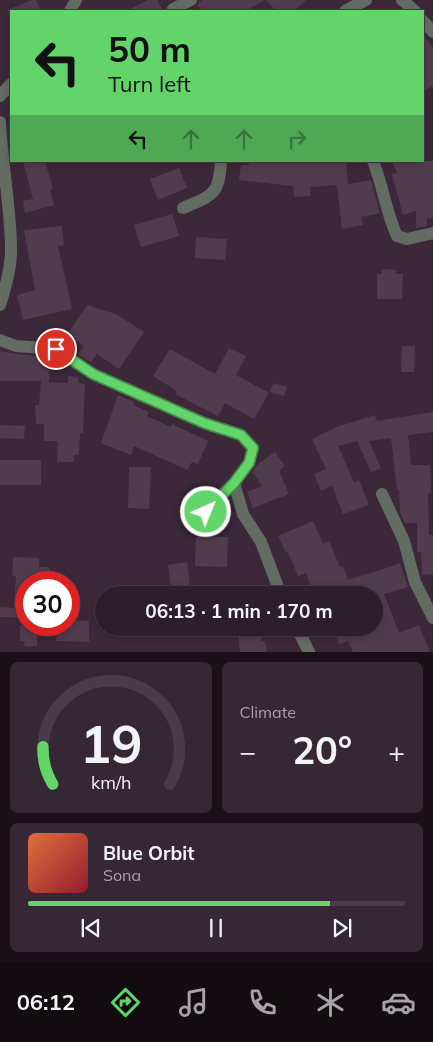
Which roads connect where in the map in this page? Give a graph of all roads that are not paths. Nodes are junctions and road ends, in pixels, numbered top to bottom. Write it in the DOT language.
graph roads {
  1 [pos="191,0"];
  2 [pos="366,0"];
  3 [pos="402,0"];
  4 [pos="171,7"];
  5 [pos="348,10"];
  6 [pos="414,10"];
  7 [pos="424,22"];
  8 [pos="433,32"];
  9 [pos="10,85"];
  10 [pos="0,96"];
  11 [pos="0,122"];
  12 [pos="7,161"];
  13 [pos="221,162"];
  14 [pos="373,162"];
  15 [pos="184,208"];
  16 [pos="433,233"];
  17 [pos="0,305"];
  18 [pos="0,340"];
  19 [pos="234,483"];
  20 [pos="382,494"];
  21 [pos="206,512"];
  22 [pos="278,586"];
  23 [pos="433,618"];
  24 [pos="301,636"];
  25 [pos="309,652"];
  1 -- 4 [label="street"];
  2 -- 5 [label="street"];
  3 -- 6 [label="street"];
  7 -- 8 [label="street"];
  9 -- 10 [label="street"];
  11 -- 12 [label="street"];
  12 -- 17 [label="street"];
  13 -- 15 [label="street"];
  14 -- 16 [label="street"];
  18 -- 19 [label="street"];
  19 -- 21 [label="street"];
  19 -- 22 [label="street"];
  20 -- 23 [label="street"];
  24 -- 25 [label="street"];
}
